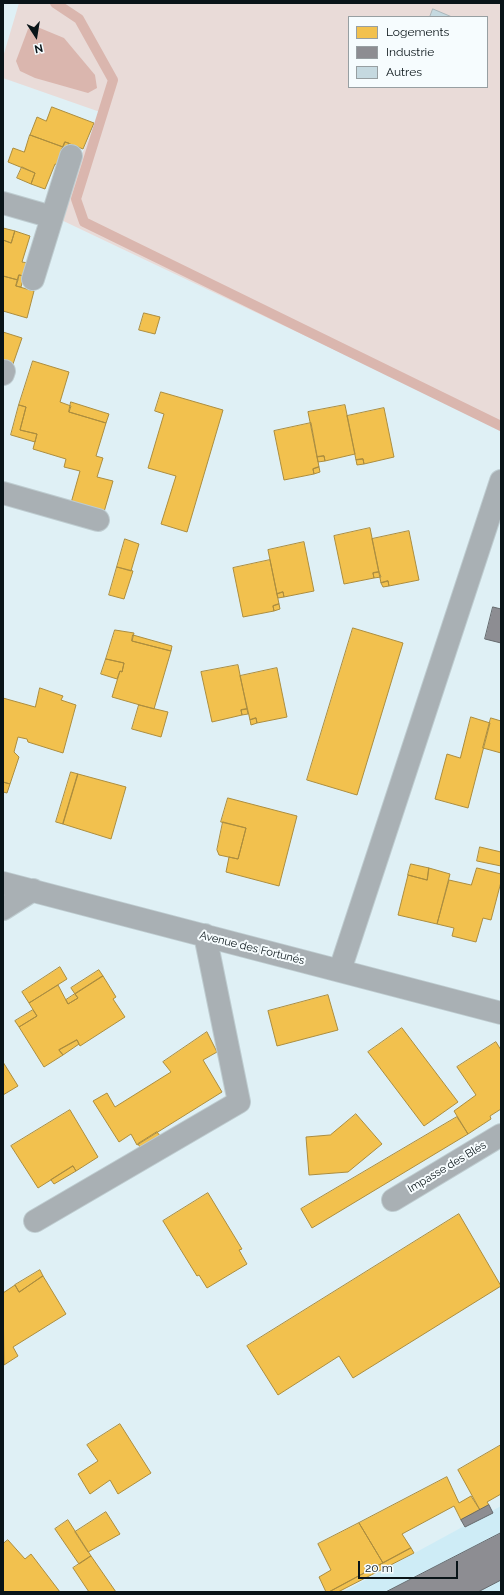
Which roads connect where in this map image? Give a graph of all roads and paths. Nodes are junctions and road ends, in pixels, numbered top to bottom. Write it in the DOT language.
graph roads {
  1 [pos="71,156"];
  2 [pos="3,203"];
  3 [pos="52,217"];
  4 [pos="33,279"];
  5 [pos="501,481"];
  6 [pos="3,493"];
  7 [pos="98,520"];
  8 [pos="3,883"];
  9 [pos="33,890"];
  10 [pos="3,909"];
  11 [pos="205,935"];
  12 [pos="340,970"];
  13 [pos="501,1013"];
  14 [pos="501,1135"];
  15 [pos="393,1200"];
  16 [pos="35,1221"];
  1 -- 3 [label="street"];
  2 -- 3 [label="street"];
  3 -- 4 [label="street"];
  5 -- 12 [label="street"];
  6 -- 7 [label="street"];
  8 -- 9 [label="street, Avenue des Fortunés"];
  9 -- 10 [label="street"];
  9 -- 11 [label="street, Avenue des Fortunés"];
  11 -- 12 [label="street, Avenue des Fortunés"];
  11 -- 16 [label="street"];
  12 -- 13 [label="street, Avenue des Fortunés"];
  14 -- 15 [label="street, Impasse des Blés"];
}
